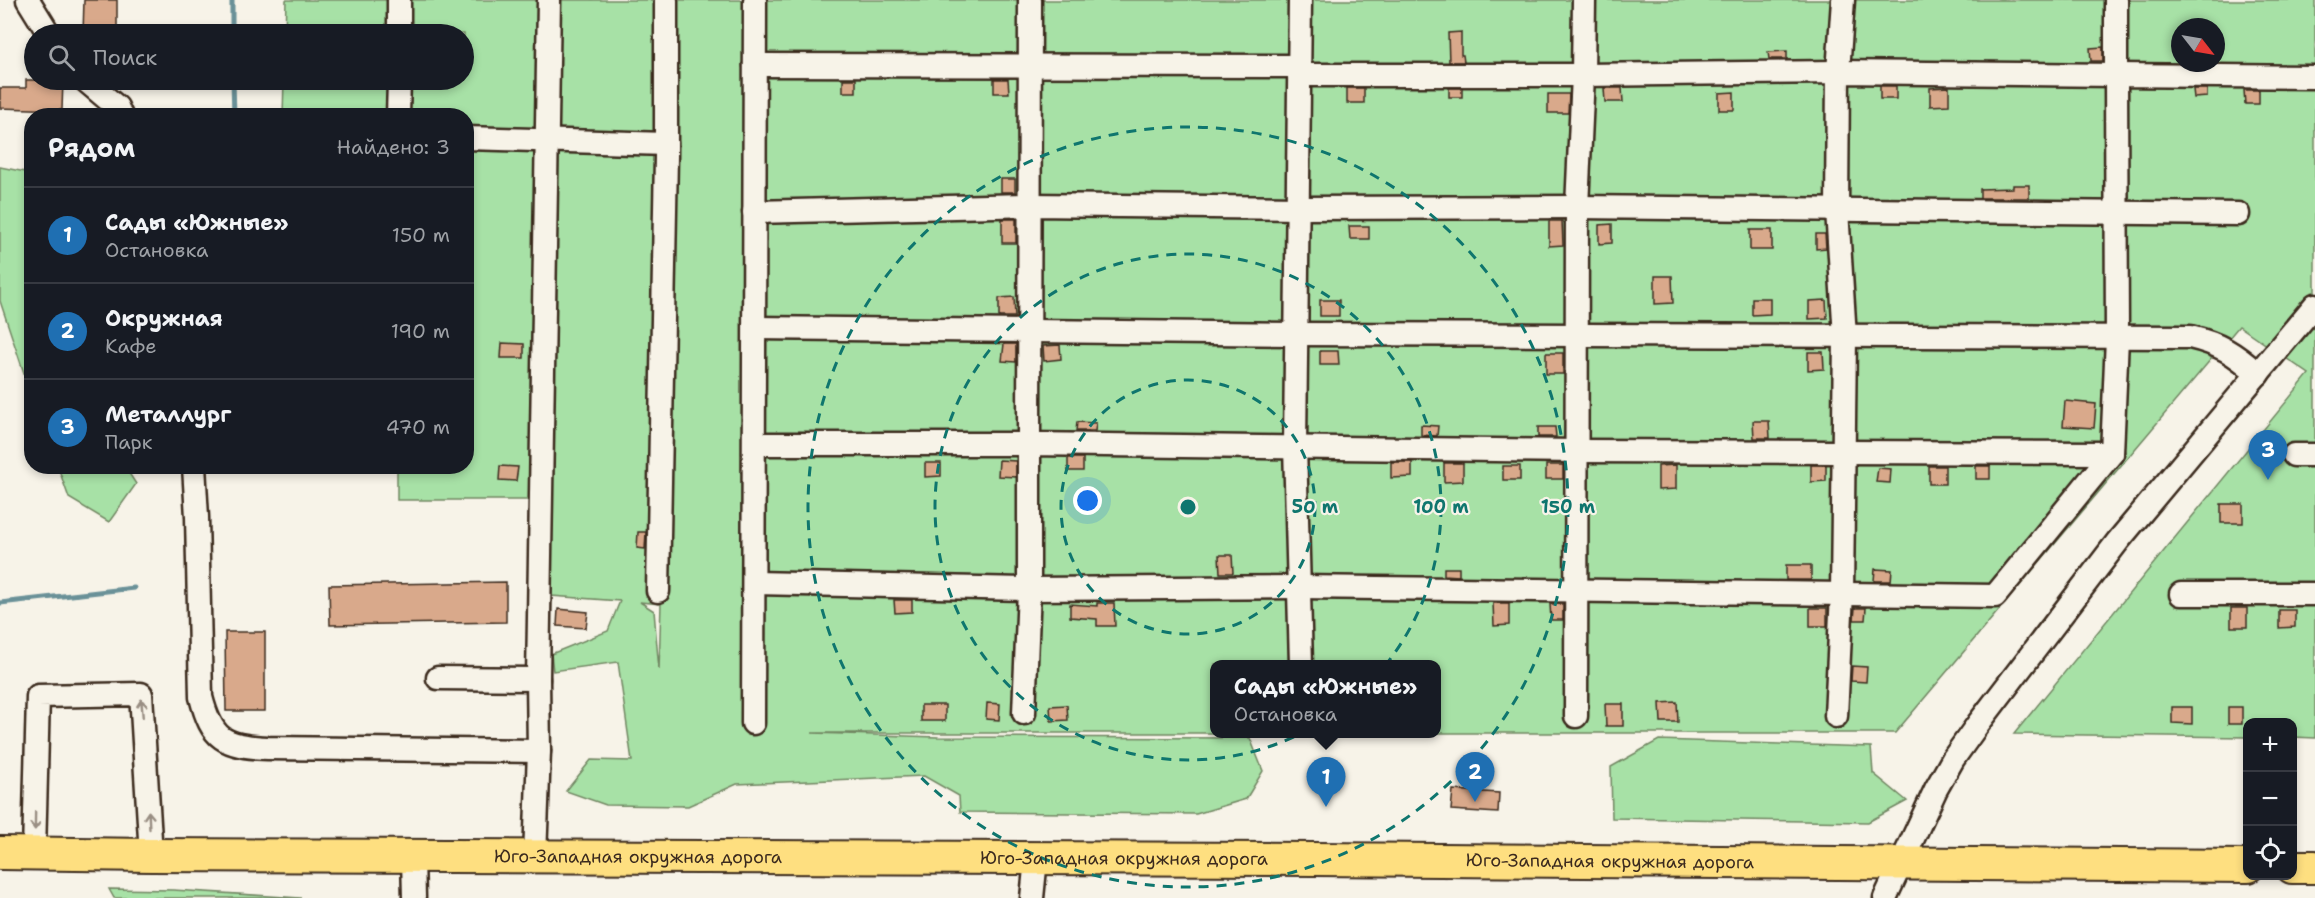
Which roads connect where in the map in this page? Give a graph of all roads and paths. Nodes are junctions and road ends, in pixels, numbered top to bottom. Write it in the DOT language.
graph roads {
  1 [pos="28,0"];
  2 [pos="399,0"];
  3 [pos="549,0"];
  4 [pos="666,0"];
  5 [pos="755,0"];
  6 [pos="1030,0"];
  7 [pos="1300,0"];
  8 [pos="1584,0"];
  9 [pos="1843,0"];
  10 [pos="2116,0"];
  11 [pos="43,24"];
  12 [pos="399,24"];
  13 [pos="755,65"];
  14 [pos="1030,65"];
  15 [pos="1299,70"];
  16 [pos="1838,72"];
  17 [pos="1583,75"];
  18 [pos="2116,75"];
  19 [pos="2315,77"];
  20 [pos="97,90"];
  21 [pos="399,90"];
  22 [pos="118,108"];
  23 [pos="398,108"];
  24 [pos="474,138"];
  25 [pos="546,141"];
  26 [pos="666,144"];
  27 [pos="1030,205"];
  28 [pos="1577,207"];
  29 [pos="1298,208"];
  30 [pos="1838,210"];
  31 [pos="754,212"];
  32 [pos="2118,213"];
  33 [pos="2238,214"];
  34 [pos="2315,304"];
  35 [pos="755,328"];
  36 [pos="1031,331"];
  37 [pos="2306,331"];
  38 [pos="1296,334"];
  39 [pos="1577,335"];
  40 [pos="1845,337"];
  41 [pos="2116,338"];
  42 [pos="2258,374"];
  43 [pos="755,444"];
  44 [pos="1029,444"];
  45 [pos="1295,446"];
  46 [pos="1577,450"];
  47 [pos="1842,452"];
  48 [pos="2112,453"];
  49 [pos="194,474"];
  50 [pos="754,583"];
  51 [pos="1300,587"];
  52 [pos="1029,589"];
  53 [pos="1576,589"];
  54 [pos="658,591"];
  55 [pos="1842,593"];
  56 [pos="2181,594"];
  57 [pos="2315,594"];
  58 [pos="1301,660"];
  59 [pos="438,678"];
  60 [pos="538,679"];
  61 [pos="1024,713"];
  62 [pos="1576,716"];
  63 [pos="1836,716"];
  64 [pos="753,723"];
  65 [pos="539,751"];
  66 [pos="0,853"];
  67 [pos="34,854"];
  68 [pos="151,855"];
  69 [pos="413,857"];
  70 [pos="535,857"];
  71 [pos="1036,859"];
  72 [pos="1901,863"];
  73 [pos="2243,866"];
  74 [pos="2297,867"];
  75 [pos="2315,867"];
  76 [pos="414,898"];
  77 [pos="1032,898"];
  78 [pos="1885,898"];
  1 -- 11 [label="street"];
  2 -- 12 [label="street"];
  3 -- 25 [label="street"];
  4 -- 26 [label="street"];
  5 -- 13 [label="street"];
  6 -- 14 [label="street"];
  7 -- 15 [label="street"];
  8 -- 17 [label="street"];
  9 -- 16 [label="street"];
  10 -- 18 [label="street"];
  13 -- 14 [label="street"];
  13 -- 31 [label="street"];
  14 -- 15 [label="street"];
  14 -- 27 [label="street"];
  15 -- 17 [label="street"];
  15 -- 29 [label="street"];
  16 -- 17 [label="street"];
  16 -- 18 [label="street"];
  16 -- 30 [label="street"];
  17 -- 28 [label="street"];
  18 -- 19 [label="street"];
  18 -- 32 [label="street"];
  20 -- 22 [label="street"];
  21 -- 23 [label="street"];
  24 -- 25 [label="street"];
  25 -- 26 [label="street"];
  25 -- 60 [label="street"];
  26 -- 54 [label="street"];
  27 -- 29 [label="street"];
  27 -- 31 [label="street"];
  27 -- 36 [label="street"];
  28 -- 29 [label="street"];
  28 -- 30 [label="street"];
  28 -- 39 [label="street"];
  29 -- 38 [label="street"];
  30 -- 32 [label="street"];
  30 -- 40 [label="street"];
  31 -- 35 [label="street"];
  32 -- 33 [label="street"];
  32 -- 41 [label="street"];
  34 -- 37 [label="street"];
  35 -- 36 [label="street"];
  35 -- 43 [label="street"];
  36 -- 38 [label="street"];
  36 -- 44 [label="street"];
  37 -- 42 [label="street"];
  38 -- 39 [label="street"];
  38 -- 45 [label="street"];
  39 -- 40 [label="street"];
  39 -- 46 [label="street"];
  40 -- 41 [label="street"];
  40 -- 47 [label="street"];
  41 -- 42 [label="street"];
  41 -- 48 [label="street"];
  42 -- 72 [label="street"];
  43 -- 44 [label="street"];
  43 -- 50 [label="street"];
  44 -- 45 [label="street"];
  44 -- 52 [label="street"];
  45 -- 46 [label="street"];
  45 -- 51 [label="street"];
  46 -- 47 [label="street"];
  46 -- 53 [label="street"];
  47 -- 48 [label="street"];
  47 -- 55 [label="street"];
  48 -- 55 [label="street"];
  49 -- 65 [label="street"];
  50 -- 52 [label="street"];
  50 -- 64 [label="street"];
  51 -- 52 [label="street"];
  51 -- 53 [label="street"];
  51 -- 58 [label="street"];
  52 -- 61 [label="street"];
  53 -- 55 [label="street"];
  53 -- 62 [label="street"];
  55 -- 63 [label="street"];
  56 -- 57 [label="street"];
  59 -- 60 [label="street"];
  60 -- 65 [label="street"];
  65 -- 70 [label="street"];
  66 -- 67 [label="highway, Юго-Западная окружная дорога"];
  67 -- 68 [label="highway, Юго-Западная окружная дорога"];
  68 -- 67 [label="street, one-way"];
  68 -- 69 [label="highway, Юго-Западная окружная дорога"];
  69 -- 70 [label="highway, Юго-Западная окружная дорога"];
  69 -- 76 [label="street"];
  70 -- 71 [label="highway, Юго-Западная окружная дорога"];
  71 -- 72 [label="highway, Юго-Западная окружная дорога"];
  71 -- 77 [label="street"];
  72 -- 73 [label="highway, Юго-Западная окружная дорога"];
  72 -- 78 [label="street"];
  74 -- 75 [label="highway"];
}
